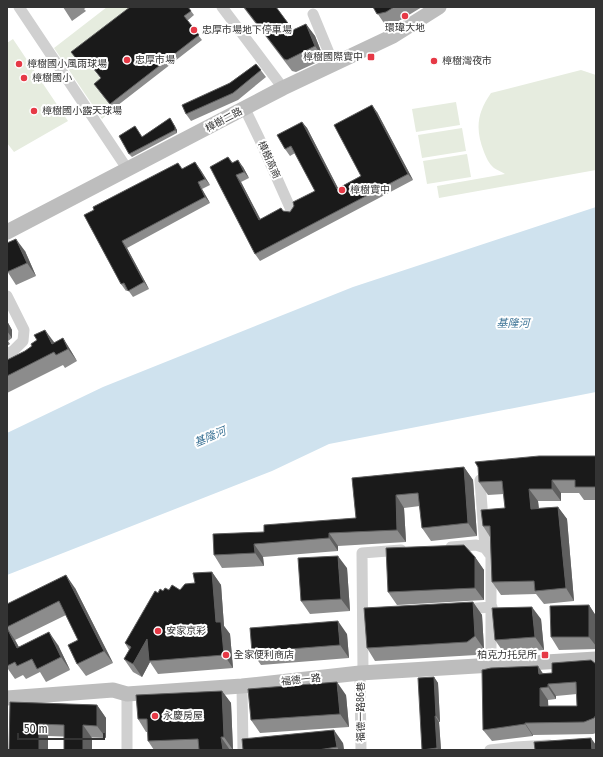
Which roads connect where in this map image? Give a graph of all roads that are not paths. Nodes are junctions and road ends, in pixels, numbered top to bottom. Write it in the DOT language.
graph roads {
  1 [pos="19,7"];
  2 [pos="222,7"];
  3 [pos="439,7"];
  4 [pos="312,14"];
  5 [pos="334,65"];
  6 [pos="283,88"];
  7 [pos="245,109"];
  8 [pos="128,170"];
  9 [pos="292,212"];
  10 [pos="7,232"];
  11 [pos="7,296"];
  12 [pos="7,354"];
  13 [pos="480,480"];
  14 [pos="437,548"];
  15 [pos="484,548"];
  16 [pos="413,550"];
  17 [pos="492,607"];
  18 [pos="454,609"];
  19 [pos="596,660"];
  20 [pos="491,665"];
  21 [pos="362,673"];
  22 [pos="242,686"];
  23 [pos="127,694"];
  24 [pos="7,698"];
  25 [pos="558,744"];
  26 [pos="127,750"];
  27 [pos="243,750"];
  28 [pos="361,750"];
  29 [pos="490,750"];
  1 -- 8 [label="street"];
  2 -- 6 [label="street"];
  3 -- 5 [label="street, 樟樹二路"];
  4 -- 5 [label="street"];
  5 -- 6 [label="street, 樟樹二路"];
  6 -- 7 [label="street, 樟樹二路"];
  7 -- 8 [label="street, 樟樹二路"];
  7 -- 9 [label="street, 樟樹高商"];
  8 -- 10 [label="street, 樟樹二路"];
  11 -- 12 [label="street"];
  13 -- 15 [label="street"];
  14 -- 15 [label="street"];
  15 -- 17 [label="street"];
  16 -- 21 [label="street, 福德一路86巷"];
  17 -- 18 [label="street"];
  17 -- 20 [label="street"];
  19 -- 20 [label="street, 福德一路"];
  20 -- 21 [label="street, 福德一路"];
  21 -- 22 [label="street, 福德一路"];
  21 -- 28 [label="street, 福德一路86巷"];
  22 -- 23 [label="street, 福德一路"];
  22 -- 27 [label="street"];
  23 -- 24 [label="street, 福德一路"];
  23 -- 26 [label="street"];
  25 -- 29 [label="street"];
}
